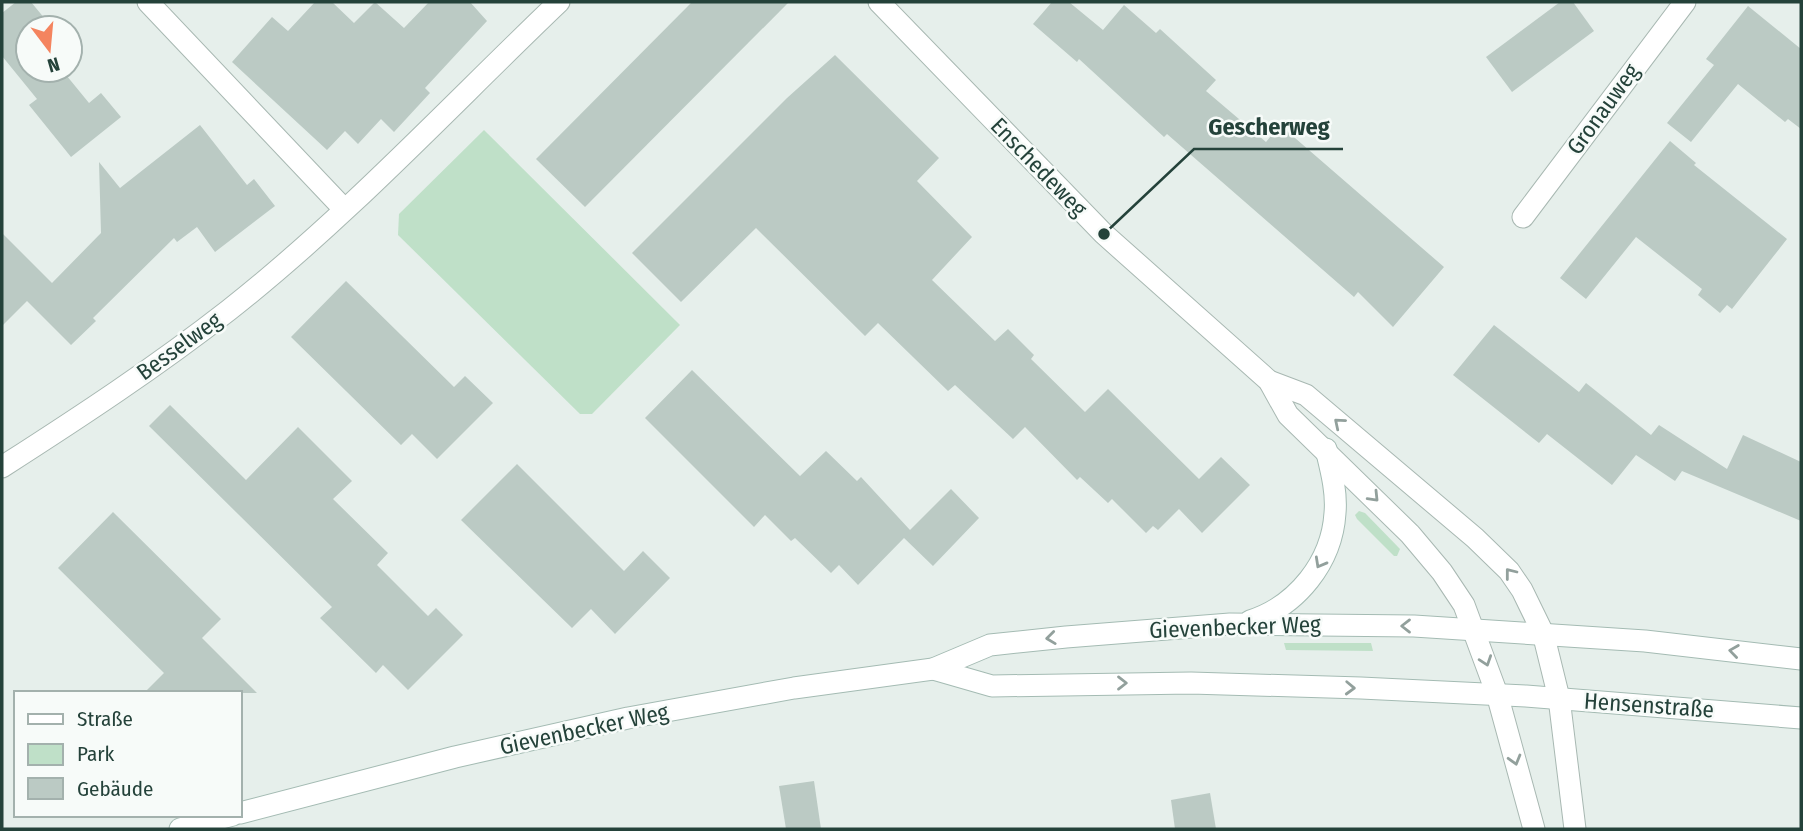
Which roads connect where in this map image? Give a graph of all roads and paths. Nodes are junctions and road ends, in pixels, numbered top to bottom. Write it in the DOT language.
graph roads {
  1 [pos="148,2"];
  2 [pos="559,2"];
  3 [pos="879,2"];
  4 [pos="1685,2"];
  5 [pos="344,209"];
  6 [pos="1523,217"];
  7 [pos="1269,381"];
  8 [pos="1326,449"];
  9 [pos="2,467"];
  10 [pos="1242,624"];
  11 [pos="1474,628"];
  12 [pos="1543,633"];
  13 [pos="1801,659"];
  14 [pos="933,669"];
  15 [pos="1497,694"];
  16 [pos="1559,698"];
  17 [pos="1801,718"];
  18 [pos="242,812"];
  19 [pos="225,817"];
  20 [pos="180,829"];
  21 [pos="1534,829"];
  22 [pos="1575,829"];
  1 -- 5 [label="street"];
  2 -- 5 [label="street, Besselweg"];
  3 -- 7 [label="street, Enschedeweg"];
  4 -- 6 [label="street, Gronauweg"];
  5 -- 9 [label="street, Besselweg"];
  7 -- 8 [label="street, Enschedeweg"];
  12 -- 7 [label="street, Enschedeweg, one-way"];
  8 -- 10 [label="street, one-way"];
  8 -- 11 [label="street, Enschedeweg, one-way"];
  11 -- 10 [label="street, Gievenbecker Weg, one-way"];
  10 -- 14 [label="street, Gievenbecker Weg, one-way"];
  11 -- 12 [label="street, Gievenbecker Weg"];
  11 -- 15 [label="street, Enschedeweg, one-way"];
  13 -- 12 [label="street, one-way"];
  12 -- 16 [label="street, Enschedeweg"];
  14 -- 15 [label="street, Gievenbecker Weg, one-way"];
  14 -- 18 [label="street, Gievenbecker Weg"];
  15 -- 16 [label="street, Hensenstraße"];
  15 -- 21 [label="street, Enschedeweg, one-way"];
  16 -- 17 [label="street, Hensenstraße"];
  16 -- 22 [label="street, Enschedeweg"];
  19 -- 20 [label="street"];
}
